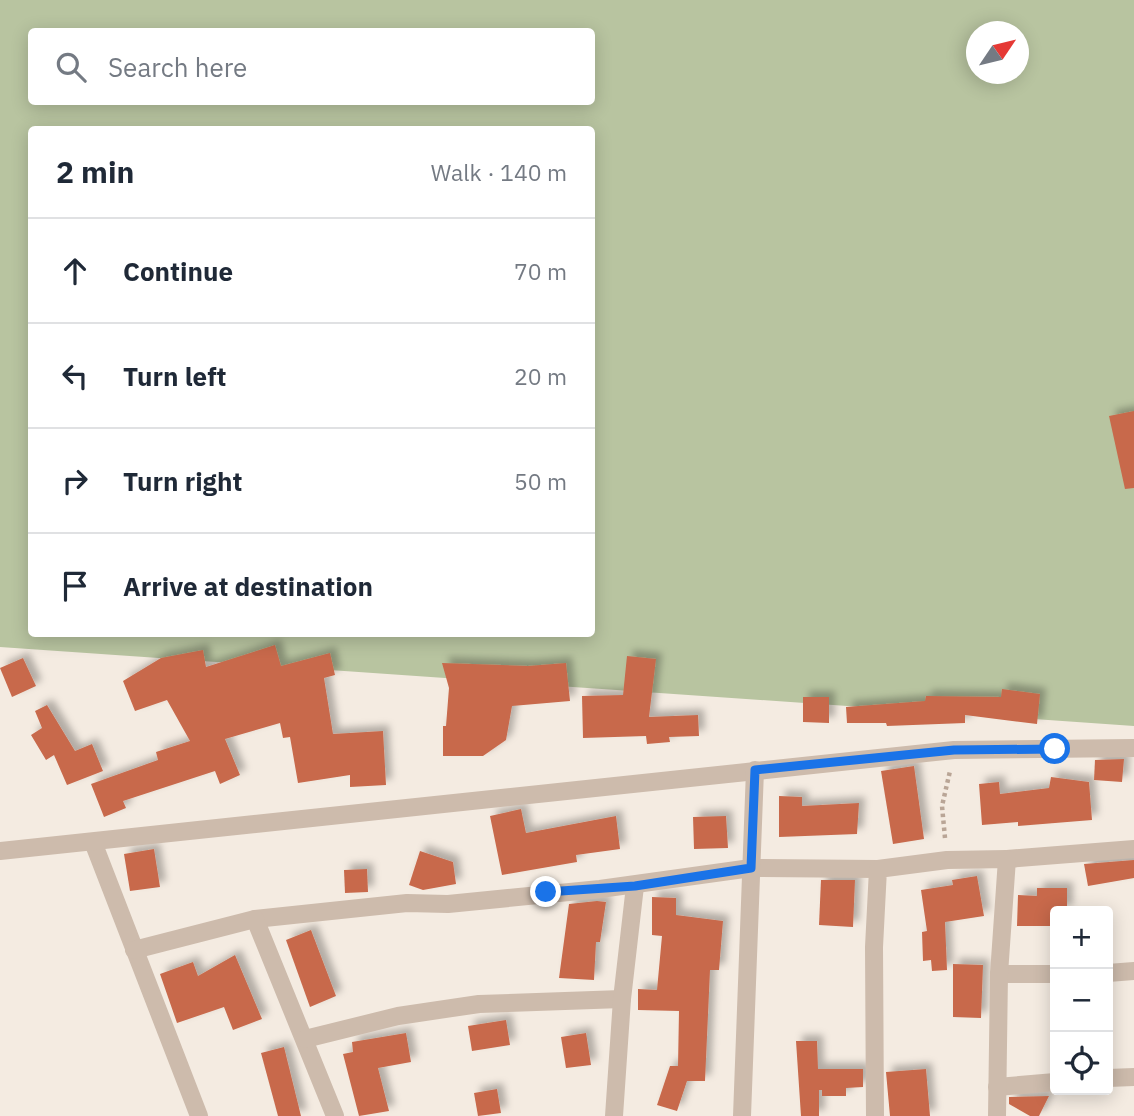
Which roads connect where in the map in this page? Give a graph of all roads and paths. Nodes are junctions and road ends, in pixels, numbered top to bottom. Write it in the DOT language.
graph roads {
  1 [pos="1134,748"];
  2 [pos="954,750"];
  3 [pos="755,770"];
  4 [pos="93,842"];
  5 [pos="1134,849"];
  6 [pos="0,851"];
  7 [pos="1007,859"];
  8 [pos="947,860"];
  9 [pos="751,868"];
  10 [pos="878,869"];
  11 [pos="635,886"];
  12 [pos="255,919"];
  13 [pos="134,950"];
  14 [pos="1134,971"];
  15 [pos="1113,973"];
  16 [pos="999,974"];
  17 [pos="1050,974"];
  18 [pos="622,999"];
  19 [pos="305,1039"];
  20 [pos="1113,1077"];
  21 [pos="1134,1077"];
  22 [pos="1050,1082"];
  23 [pos="997,1087"];
  24 [pos="199,1116"];
  25 [pos="335,1116"];
  26 [pos="614,1116"];
  27 [pos="742,1116"];
  28 [pos="875,1116"];
  29 [pos="997,1116"];
  1 -- 2 [label="street"];
  2 -- 3 [label="street"];
  2 -- 8 [label="path"];
  3 -- 4 [label="street"];
  3 -- 9 [label="street"];
  4 -- 6 [label="street"];
  4 -- 13 [label="street"];
  5 -- 7 [label="street"];
  7 -- 8 [label="street"];
  7 -- 16 [label="street"];
  8 -- 10 [label="street"];
  9 -- 10 [label="street"];
  9 -- 11 [label="street"];
  9 -- 27 [label="street"];
  10 -- 28 [label="street"];
  11 -- 12 [label="street"];
  11 -- 18 [label="street"];
  12 -- 13 [label="street"];
  12 -- 19 [label="street"];
  13 -- 24 [label="street"];
  14 -- 15 [label="street"];
  16 -- 17 [label="street"];
  16 -- 23 [label="street"];
  18 -- 19 [label="street"];
  18 -- 26 [label="street"];
  19 -- 25 [label="street"];
  20 -- 21 [label="street"];
  22 -- 23 [label="street"];
  23 -- 29 [label="street"];
}
